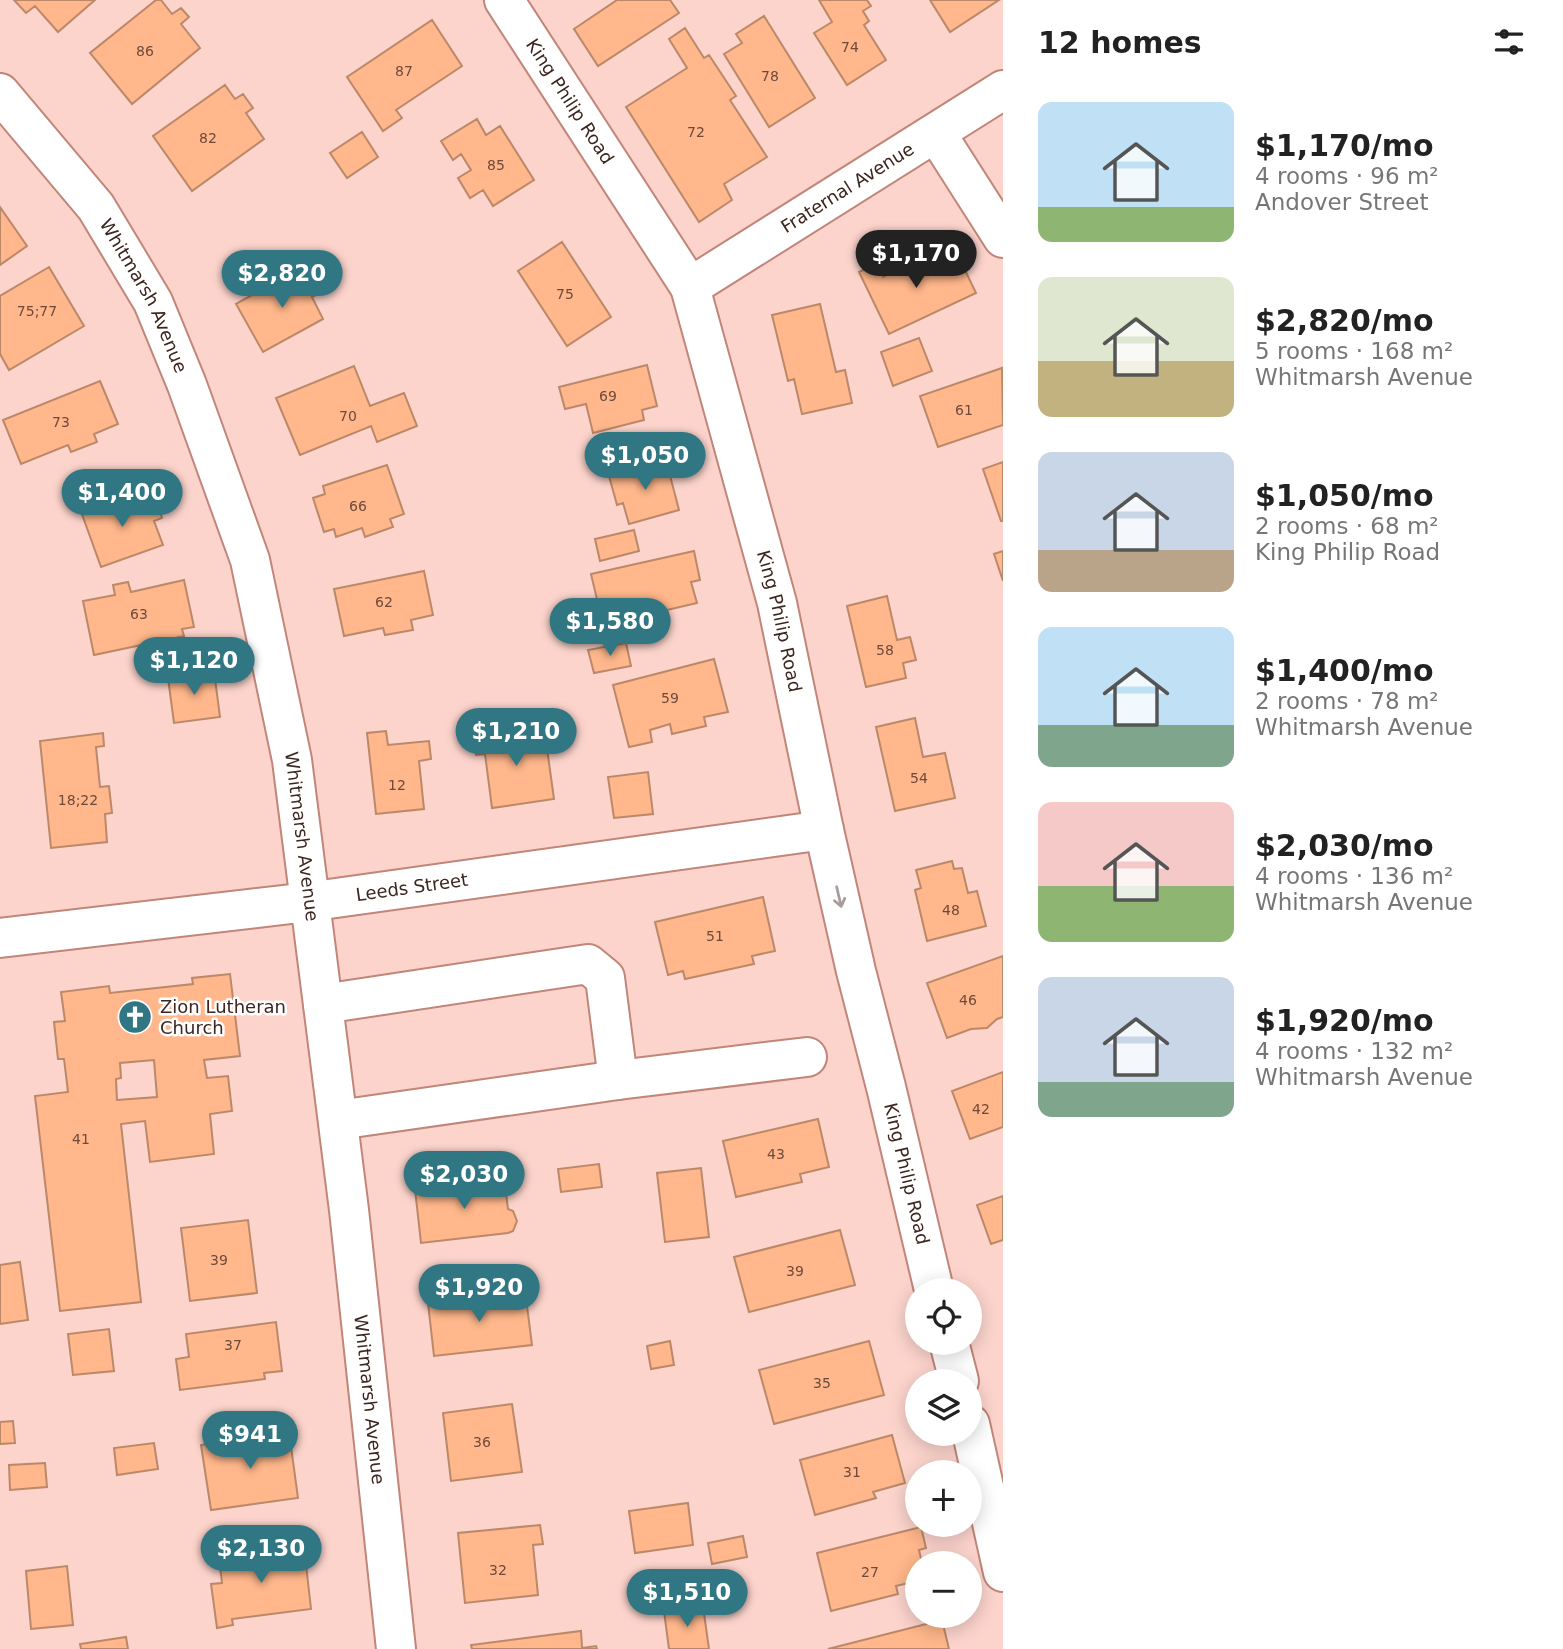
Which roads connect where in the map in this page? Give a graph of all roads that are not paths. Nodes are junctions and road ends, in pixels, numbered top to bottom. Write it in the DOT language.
graph roads {
  1 [pos="503,0"];
  2 [pos="1003,90"];
  3 [pos="0,93"];
  4 [pos="936,133"];
  5 [pos="1003,238"];
  6 [pos="690,287"];
  7 [pos="824,830"];
  8 [pos="310,902"];
  9 [pos="0,938"];
  10 [pos="323,1004"];
  11 [pos="807,1057"];
  12 [pos="618,1080"];
  13 [pos="338,1120"];
  14 [pos="931,1278"];
  15 [pos="975,1446"];
  16 [pos="1003,1572"];
  17 [pos="396,1649"];
  1 -- 6 [label="street, King Philip Road"];
  2 -- 4 [label="street, Fraternal Avenue"];
  3 -- 8 [label="street, Whitmarsh Avenue"];
  4 -- 5 [label="street"];
  4 -- 6 [label="street, Fraternal Avenue"];
  6 -- 7 [label="street, King Philip Road"];
  7 -- 8 [label="street, Leeds Street"];
  7 -- 14 [label="street, King Philip Road, one-way"];
  8 -- 9 [label="street, Leeds Street"];
  8 -- 10 [label="street, Whitmarsh Avenue"];
  10 -- 12 [label="street"];
  10 -- 13 [label="street, Whitmarsh Avenue"];
  11 -- 12 [label="street"];
  12 -- 13 [label="street"];
  13 -- 17 [label="street, Whitmarsh Avenue"];
  15 -- 16 [label="street"];
}
